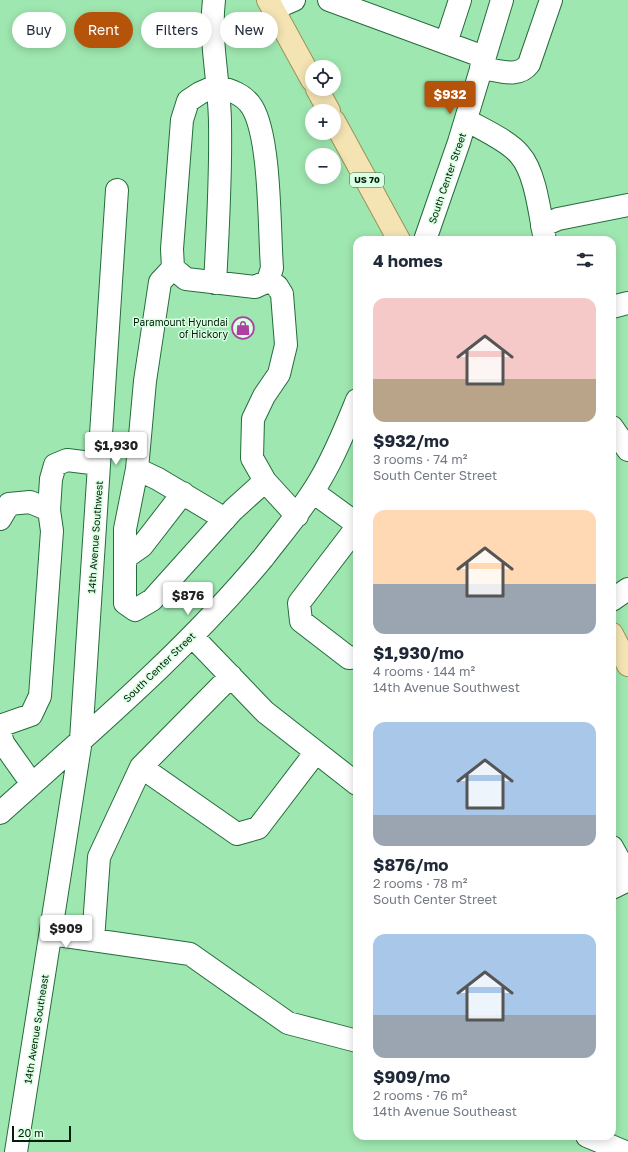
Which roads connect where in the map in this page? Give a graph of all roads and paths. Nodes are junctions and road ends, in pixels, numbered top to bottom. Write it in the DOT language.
graph roads {
  1 [pos="214,0"];
  2 [pos="294,0"];
  3 [pos="330,0"];
  4 [pos="460,0"];
  5 [pos="502,0"];
  6 [pos="551,0"];
  7 [pos="270,5"];
  8 [pos="446,43"];
  9 [pos="483,62"];
  10 [pos="305,68"];
  11 [pos="216,86"];
  12 [pos="466,120"];
  13 [pos="341,134"];
  14 [pos="117,190"];
  15 [pos="628,205"];
  16 [pos="628,215"];
  17 [pos="543,233"];
  18 [pos="398,236"];
  19 [pos="427,236"];
  20 [pos="173,268"];
  21 [pos="268,281"];
  22 [pos="215,283"];
  23 [pos="628,303"];
  24 [pos="616,306"];
  25 [pos="353,409"];
  26 [pos="616,433"];
  27 [pos="628,450"];
  28 [pos="99,464"];
  29 [pos="137,469"];
  30 [pos="265,481"];
  31 [pos="313,492"];
  32 [pos="183,493"];
  33 [pos="3,507"];
  34 [pos="48,510"];
  35 [pos="296,516"];
  36 [pos="225,519"];
  37 [pos="353,523"];
  38 [pos="353,531"];
  39 [pos="125,558"];
  40 [pos="628,589"];
  41 [pos="616,597"];
  42 [pos="192,636"];
  43 [pos="616,642"];
  44 [pos="353,658"];
  45 [pos="628,665"];
  46 [pos="231,676"];
  47 [pos="0,726"];
  48 [pos="0,732"];
  49 [pos="81,740"];
  50 [pos="316,752"];
  51 [pos="141,767"];
  52 [pos="353,781"];
  53 [pos="32,784"];
  54 [pos="0,813"];
  55 [pos="616,854"];
  56 [pos="628,876"];
  57 [pos="628,880"];
  58 [pos="616,886"];
  59 [pos="51,934"];
  60 [pos="93,940"];
  61 [pos="353,1040"];
  62 [pos="596,1140"];
  63 [pos="16,1152"];
  64 [pos="625,1152"];
  1 -- 11 [label="street"];
  2 -- 7 [label="street"];
  3 -- 8 [label="street"];
  4 -- 8 [label="street"];
  5 -- 9 [label="street, South Center Street"];
  6 -- 9 [label="street"];
  7 -- 10 [label="main road"];
  8 -- 9 [label="street"];
  9 -- 12 [label="street, South Center Street"];
  11 -- 20 [label="street"];
  11 -- 21 [label="street"];
  11 -- 22 [label="street"];
  12 -- 17 [label="street"];
  12 -- 19 [label="street, South Center Street"];
  13 -- 18 [label="main road, US 70"];
  14 -- 28 [label="street, 14th Avenue Southwest"];
  15 -- 17 [label="street"];
  16 -- 17 [label="street"];
  20 -- 22 [label="street"];
  20 -- 29 [label="street"];
  21 -- 22 [label="street"];
  21 -- 30 [label="street"];
  23 -- 24 [label="street"];
  25 -- 31 [label="street, South Center Street"];
  26 -- 27 [label="street"];
  28 -- 34 [label="street"];
  28 -- 49 [label="street, 14th Avenue Southwest"];
  29 -- 32 [label="street"];
  29 -- 39 [label="street"];
  30 -- 35 [label="street"];
  30 -- 36 [label="street"];
  31 -- 35 [label="street, South Center Street"];
  31 -- 37 [label="street"];
  32 -- 36 [label="street"];
  32 -- 39 [label="street"];
  33 -- 34 [label="street"];
  34 -- 47 [label="street"];
  35 -- 42 [label="street, South Center Street"];
  36 -- 39 [label="street"];
  38 -- 44 [label="street"];
  40 -- 41 [label="street"];
  42 -- 46 [label="street"];
  42 -- 49 [label="street, South Center Street"];
  43 -- 45 [label="main road"];
  46 -- 50 [label="street"];
  46 -- 51 [label="street"];
  48 -- 53 [label="street"];
  49 -- 53 [label="street, South Center Street"];
  49 -- 59 [label="street, 14th Avenue Southeast"];
  50 -- 51 [label="street"];
  50 -- 52 [label="street"];
  51 -- 60 [label="street"];
  53 -- 54 [label="street, South Center Street"];
  55 -- 56 [label="street"];
  57 -- 58 [label="street"];
  59 -- 60 [label="street"];
  59 -- 63 [label="street, 14th Avenue Southeast"];
  60 -- 61 [label="street"];
  62 -- 64 [label="street"];
}
